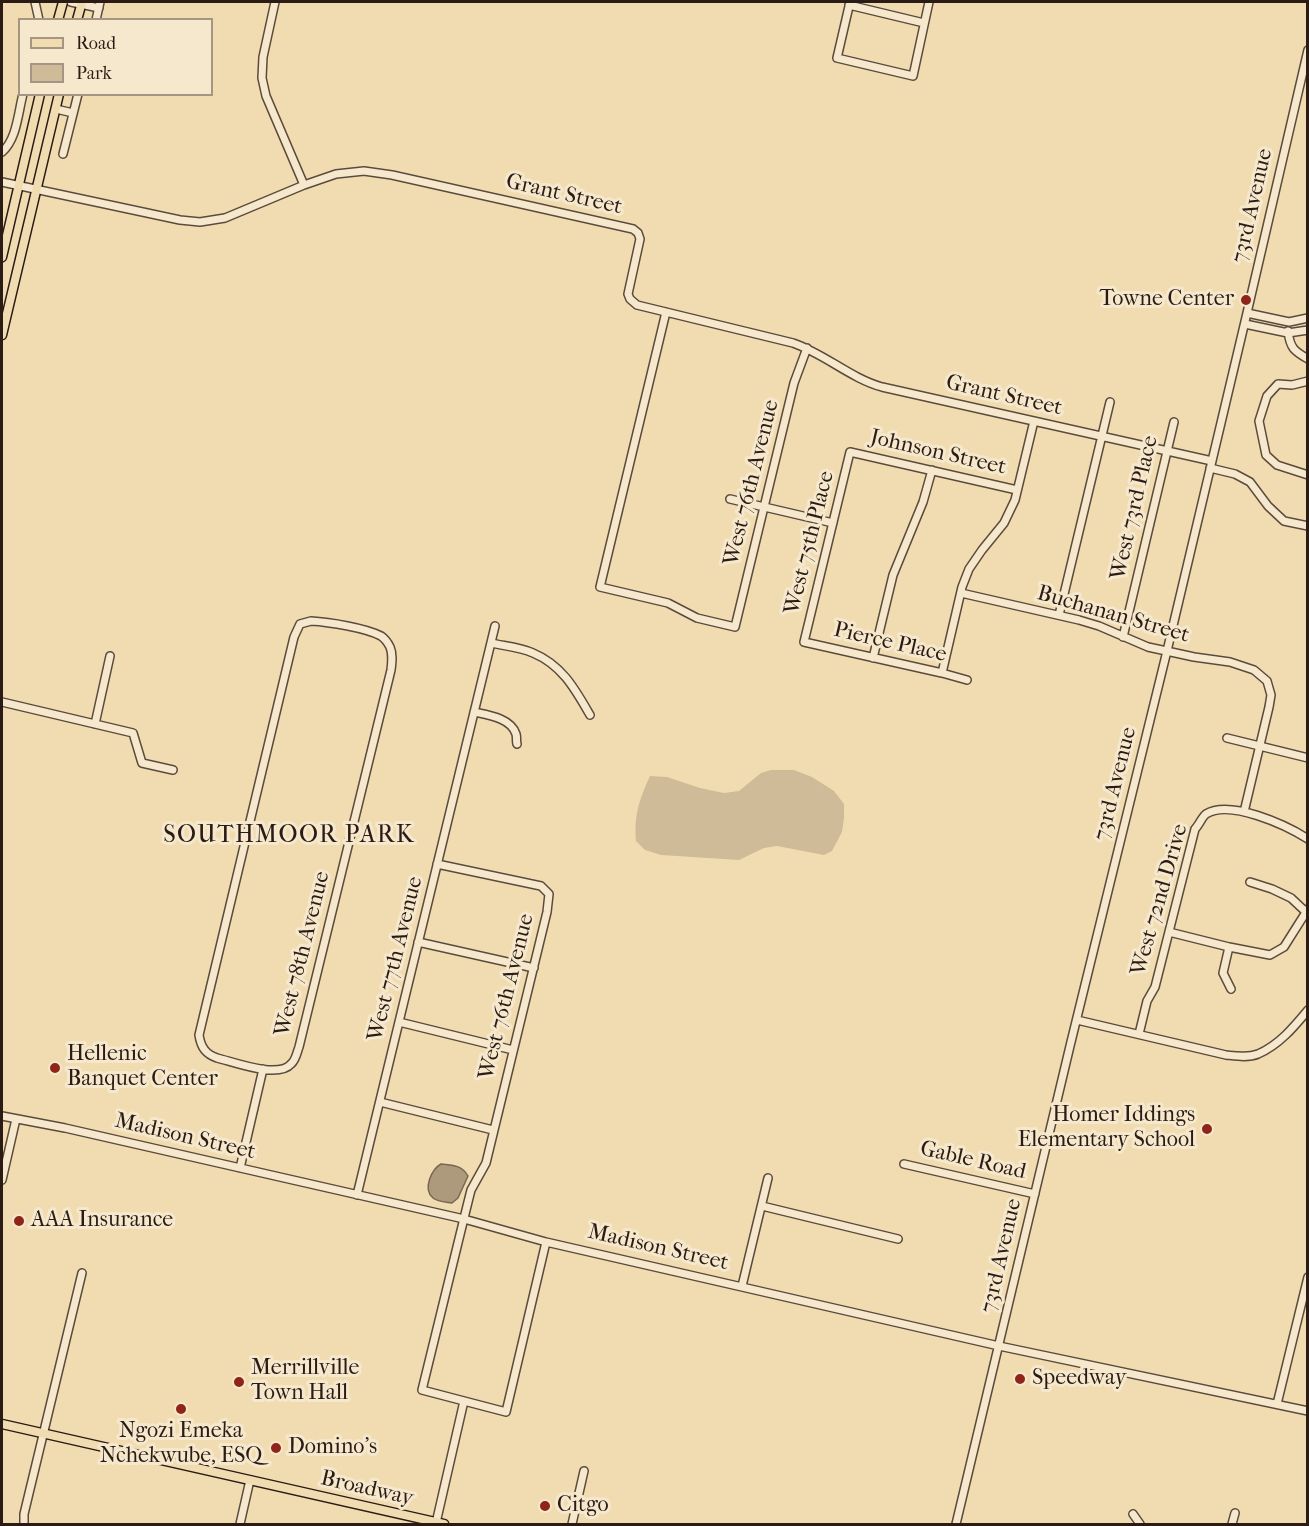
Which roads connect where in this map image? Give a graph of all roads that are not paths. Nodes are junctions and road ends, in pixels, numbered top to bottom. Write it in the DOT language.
graph roads {
  1 [pos="35,2"];
  2 [pos="63,2"];
  3 [pos="71,2"];
  4 [pos="275,2"];
  5 [pos="929,2"];
  6 [pos="82,3"];
  7 [pos="100,4"];
  8 [pos="849,4"];
  9 [pos="39,18"];
  10 [pos="59,18"];
  11 [pos="78,18"];
  12 [pos="924,23"];
  13 [pos="1308,50"];
  14 [pos="22,96"];
  15 [pos="40,96"];
  16 [pos="59,96"];
  17 [pos="77,96"];
  18 [pos="56,110"];
  19 [pos="73,113"];
  20 [pos="2,152"];
  21 [pos="63,154"];
  22 [pos="2,182"];
  23 [pos="304,185"];
  24 [pos="19,186"];
  25 [pos="37,189"];
  26 [pos="2,257"];
  27 [pos="666,312"];
  28 [pos="1247,313"];
  29 [pos="1308,318"];
  30 [pos="1289,322"];
  31 [pos="1245,324"];
  32 [pos="1308,330"];
  33 [pos="1288,333"];
  34 [pos="2,335"];
  35 [pos="807,348"];
  36 [pos="1308,359"];
  37 [pos="1308,381"];
  38 [pos="1110,402"];
  39 [pos="1034,421"];
  40 [pos="1174,422"];
  41 [pos="1102,436"];
  42 [pos="850,452"];
  43 [pos="1168,452"];
  44 [pos="1211,464"];
  45 [pos="932,471"];
  46 [pos="1308,475"];
  47 [pos="1017,490"];
  48 [pos="730,499"];
  49 [pos="764,507"];
  50 [pos="833,523"];
  51 [pos="1308,526"];
  52 [pos="961,593"];
  53 [pos="1059,615"];
  54 [pos="495,626"];
  55 [pos="1123,637"];
  56 [pos="804,642"];
  57 [pos="490,643"];
  58 [pos="1167,651"];
  59 [pos="110,656"];
  60 [pos="873,658"];
  61 [pos="942,673"];
  62 [pos="967,680"];
  63 [pos="2,702"];
  64 [pos="474,712"];
  65 [pos="590,715"];
  66 [pos="95,724"];
  67 [pos="1227,738"];
  68 [pos="517,744"];
  69 [pos="1260,747"];
  70 [pos="1308,758"];
  71 [pos="173,770"];
  72 [pos="1244,812"];
  73 [pos="1308,839"];
  74 [pos="437,864"];
  75 [pos="1250,882"];
  76 [pos="1307,911"];
  77 [pos="1169,932"];
  78 [pos="418,942"];
  79 [pos="1229,947"];
  80 [pos="534,968"];
  81 [pos="1232,989"];
  82 [pos="1308,1010"];
  83 [pos="1301,1019"];
  84 [pos="1077,1020"];
  85 [pos="399,1022"];
  86 [pos="1308,1024"];
  87 [pos="1139,1034"];
  88 [pos="513,1050"];
  89 [pos="263,1069"];
  90 [pos="380,1102"];
  91 [pos="2,1116"];
  92 [pos="16,1119"];
  93 [pos="493,1130"];
  94 [pos="904,1164"];
  95 [pos="240,1168"];
  96 [pos="768,1178"];
  97 [pos="2,1180"];
  98 [pos="1035,1194"];
  99 [pos="357,1195"];
  100 [pos="762,1206"];
  101 [pos="464,1219"];
  102 [pos="898,1239"];
  103 [pos="546,1242"];
  104 [pos="82,1274"];
  105 [pos="1308,1278"];
  106 [pos="742,1286"];
  107 [pos="999,1346"];
  108 [pos="464,1401"];
  109 [pos="1277,1404"];
  110 [pos="1308,1411"];
  111 [pos="2,1424"];
  112 [pos="45,1433"];
  113 [pos="584,1471"];
  114 [pos="250,1480"];
  115 [pos="1235,1513"];
  116 [pos="1133,1514"];
  117 [pos="24,1524"];
  118 [pos="240,1524"];
  119 [pos="440,1524"];
  120 [pos="572,1524"];
  121 [pos="956,1524"];
  122 [pos="1140,1524"];
  123 [pos="1232,1524"];
  1 -- 9 [label="street"];
  2 -- 10 [label="main road"];
  3 -- 6 [label="street"];
  4 -- 23 [label="street"];
  5 -- 12 [label="street"];
  6 -- 7 [label="street"];
  6 -- 11 [label="main road"];
  8 -- 12 [label="street"];
  8 -- 12 [label="street"];
  13 -- 28 [label="street, 73rd Avenue"];
  14 -- 20 [label="street"];
  15 -- 24 [label="main road"];
  16 -- 18 [label="main road"];
  17 -- 19 [label="street"];
  18 -- 19 [label="street"];
  18 -- 25 [label="main road"];
  19 -- 21 [label="street"];
  22 -- 24 [label="street, Grant Street"];
  23 -- 25 [label="street, Grant Street"];
  23 -- 27 [label="street, Grant Street"];
  24 -- 25 [label="street, Grant Street"];
  24 -- 26 [label="main road"];
  25 -- 34 [label="main road"];
  27 -- 35 [label="street, Grant Street"];
  27 -- 49 [label="street, West 76th Avenue"];
  28 -- 30 [label="street"];
  28 -- 31 [label="street, 73rd Avenue"];
  29 -- 30 [label="street"];
  30 -- 33 [label="street"];
  31 -- 33 [label="street"];
  31 -- 44 [label="street, 73rd Avenue"];
  32 -- 33 [label="street"];
  33 -- 36 [label="street"];
  35 -- 39 [label="street, Grant Street"];
  35 -- 49 [label="street, West 76th Avenue"];
  37 -- 46 [label="street"];
  38 -- 41 [label="street"];
  39 -- 41 [label="street, Grant Street"];
  39 -- 47 [label="street"];
  40 -- 43 [label="street, West 73rd Place"];
  41 -- 43 [label="street, Grant Street"];
  41 -- 53 [label="street"];
  42 -- 45 [label="street, Johnson Street"];
  42 -- 50 [label="street, West 75th Place"];
  43 -- 44 [label="street, Grant Street"];
  43 -- 55 [label="street, West 73rd Place"];
  44 -- 51 [label="street, Grant Street"];
  44 -- 58 [label="street, 73rd Avenue"];
  45 -- 47 [label="street, Johnson Street"];
  45 -- 60 [label="street"];
  47 -- 52 [label="street"];
  48 -- 49 [label="street"];
  49 -- 50 [label="street"];
  50 -- 56 [label="street, West 75th Place"];
  52 -- 53 [label="street, Buchanan Street"];
  52 -- 61 [label="street"];
  53 -- 55 [label="street, Buchanan Street"];
  54 -- 57 [label="street, West 77th Avenue"];
  55 -- 58 [label="street, Buchanan Street"];
  56 -- 60 [label="street, Pierce Place"];
  57 -- 64 [label="street, West 77th Avenue"];
  57 -- 65 [label="street"];
  58 -- 69 [label="street, Buchanan Street"];
  58 -- 84 [label="street, 73rd Avenue"];
  59 -- 66 [label="street"];
  60 -- 61 [label="street, Pierce Place"];
  61 -- 62 [label="street, Pierce Place"];
  63 -- 66 [label="street"];
  64 -- 68 [label="street"];
  64 -- 74 [label="street, West 77th Avenue"];
  66 -- 71 [label="street"];
  67 -- 69 [label="street"];
  69 -- 70 [label="street"];
  69 -- 72 [label="street"];
  72 -- 73 [label="street, West 72nd Drive"];
  72 -- 77 [label="street, West 72nd Drive"];
  74 -- 78 [label="street, West 77th Avenue"];
  74 -- 80 [label="street, West 76th Avenue"];
  75 -- 76 [label="street"];
  76 -- 79 [label="street"];
  77 -- 79 [label="street"];
  77 -- 87 [label="street, West 72nd Drive"];
  78 -- 80 [label="street"];
  78 -- 85 [label="street, West 77th Avenue"];
  79 -- 81 [label="street"];
  80 -- 88 [label="street, West 76th Avenue"];
  82 -- 83 [label="street"];
  83 -- 86 [label="street"];
  83 -- 87 [label="street"];
  84 -- 87 [label="street"];
  84 -- 98 [label="street, 73rd Avenue"];
  85 -- 88 [label="street"];
  85 -- 90 [label="street, West 77th Avenue"];
  88 -- 93 [label="street, West 76th Avenue"];
  89 -- 89 [label="street, West 78th Avenue"];
  89 -- 95 [label="street"];
  90 -- 93 [label="street"];
  90 -- 99 [label="street, West 77th Avenue"];
  91 -- 92 [label="street, Madison Street"];
  92 -- 95 [label="street, Madison Street"];
  92 -- 97 [label="street"];
  93 -- 101 [label="street, West 76th Avenue"];
  94 -- 98 [label="street, Gable Road"];
  95 -- 99 [label="street, Madison Street"];
  96 -- 100 [label="street"];
  98 -- 107 [label="street, 73rd Avenue"];
  99 -- 101 [label="street, Madison Street"];
  100 -- 102 [label="street"];
  100 -- 106 [label="street"];
  101 -- 103 [label="street, Madison Street"];
  101 -- 108 [label="street, West 76th Avenue"];
  103 -- 106 [label="street, Madison Street"];
  103 -- 108 [label="street"];
  104 -- 112 [label="street"];
  105 -- 109 [label="street"];
  106 -- 107 [label="street, Madison Street"];
  107 -- 109 [label="street, Madison Street"];
  107 -- 121 [label="street, 73rd Avenue"];
  108 -- 119 [label="street"];
  109 -- 110 [label="street, Madison Street"];
  111 -- 112 [label="main road, Broadway"];
  112 -- 114 [label="main road, Broadway"];
  112 -- 117 [label="street"];
  113 -- 120 [label="street"];
  114 -- 118 [label="street"];
  114 -- 119 [label="main road, Broadway"];
  115 -- 123 [label="street"];
  116 -- 122 [label="street"];
}
